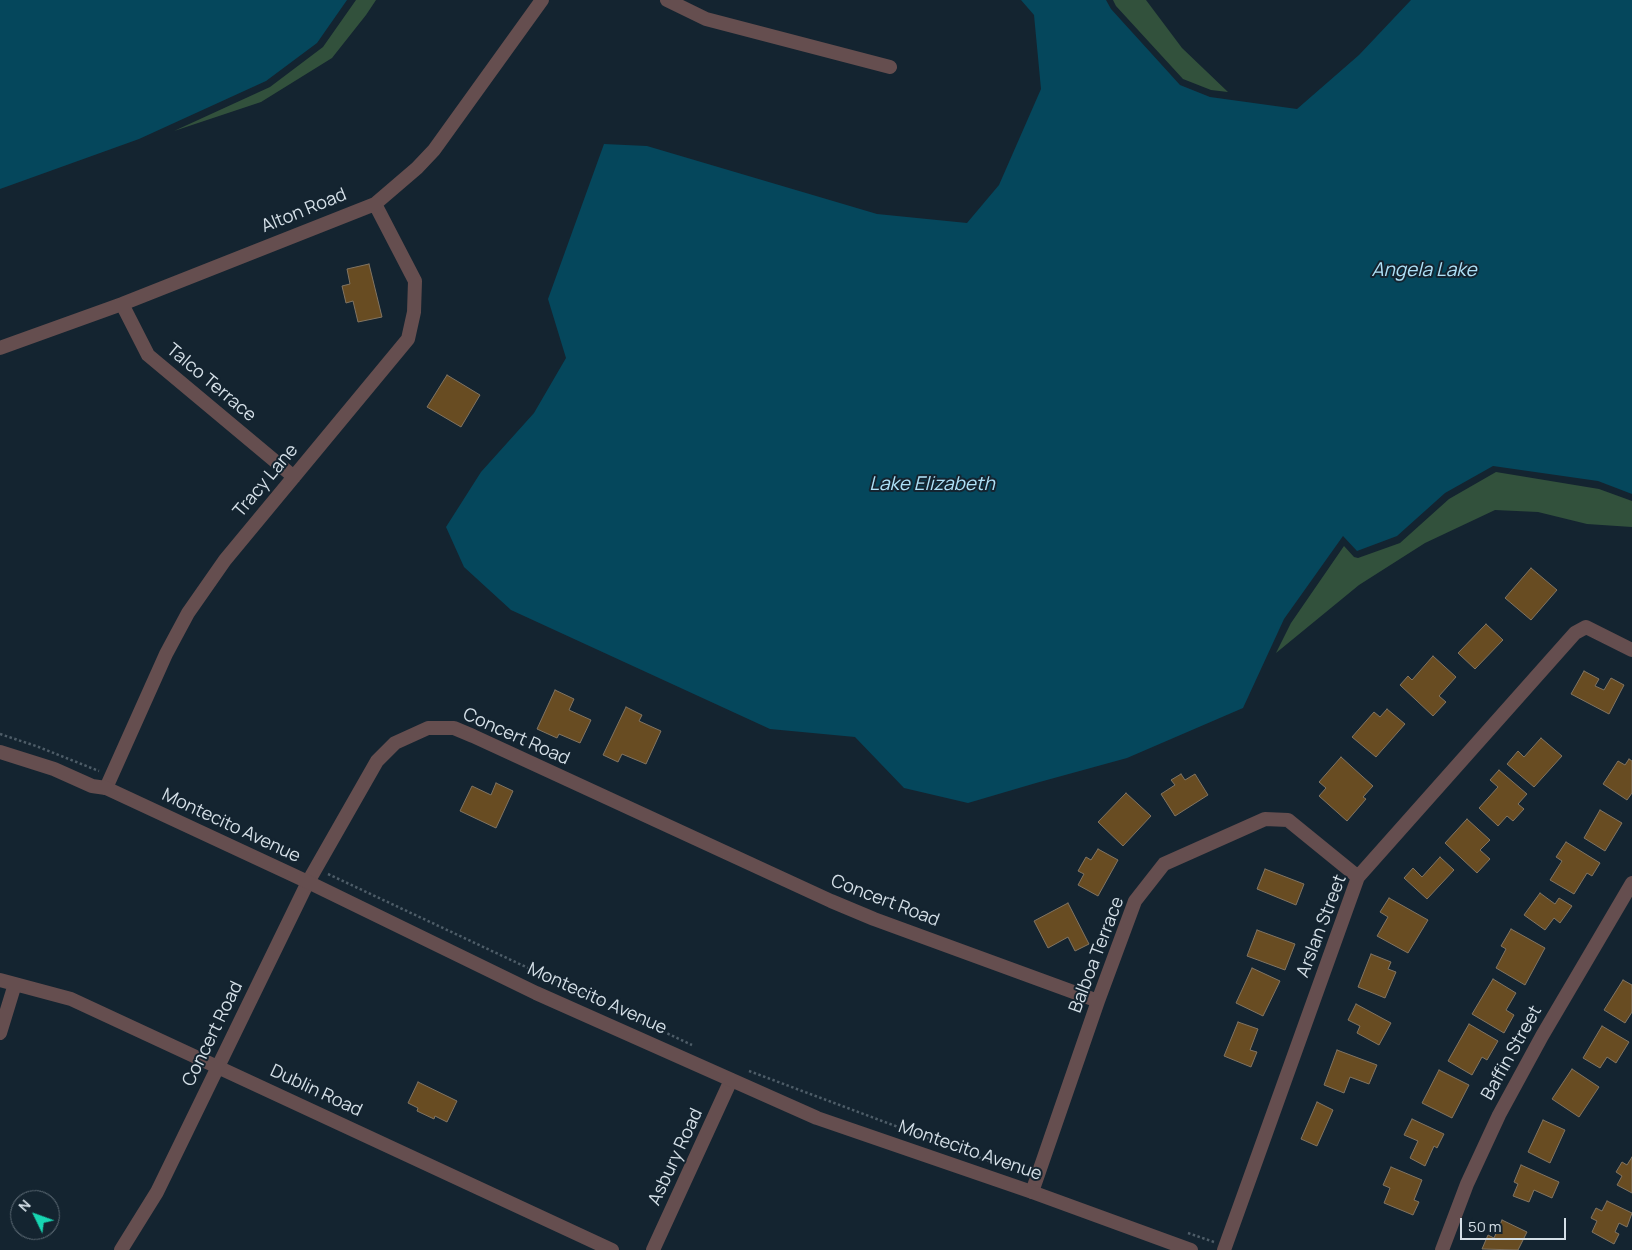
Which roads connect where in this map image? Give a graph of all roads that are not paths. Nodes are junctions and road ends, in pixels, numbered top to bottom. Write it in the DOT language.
graph roads {
  1 [pos="542,0"];
  2 [pos="667,0"];
  3 [pos="890,67"];
  4 [pos="374,204"];
  5 [pos="122,304"];
  6 [pos="0,348"];
  7 [pos="294,477"];
  8 [pos="1632,650"];
  9 [pos="0,752"];
  10 [pos="106,788"];
  11 [pos="1358,878"];
  12 [pos="308,882"];
  13 [pos="1632,883"];
  14 [pos="0,980"];
  15 [pos="15,984"];
  16 [pos="1098,1001"];
  17 [pos="0,1033"];
  18 [pos="218,1066"];
  19 [pos="731,1080"];
  20 [pos="1032,1192"];
  21 [pos="121,1250"];
  22 [pos="612,1250"];
  23 [pos="653,1250"];
  24 [pos="1191,1250"];
  25 [pos="1224,1250"];
  26 [pos="1442,1250"];
  1 -- 4 [label="street, Alton Road"];
  2 -- 3 [label="street"];
  4 -- 5 [label="street, Alton Road"];
  4 -- 7 [label="street, Tracy Lane"];
  5 -- 6 [label="street, Alton Road"];
  5 -- 7 [label="street, Talco Terrace"];
  7 -- 10 [label="street, Tracy Lane"];
  8 -- 11 [label="street, Arslan Street"];
  9 -- 10 [label="street, Montecito Avenue"];
  10 -- 12 [label="street, Montecito Avenue"];
  11 -- 16 [label="street, Balboa Terrace"];
  11 -- 25 [label="street, Arslan Street"];
  12 -- 16 [label="street, Concert Road"];
  12 -- 18 [label="street, Concert Road"];
  12 -- 19 [label="street, Montecito Avenue"];
  13 -- 26 [label="street, Baffin Street"];
  14 -- 15 [label="street, Dublin Road"];
  15 -- 17 [label="street"];
  15 -- 18 [label="street, Dublin Road"];
  16 -- 20 [label="street, Balboa Terrace"];
  18 -- 21 [label="street, Concert Road"];
  18 -- 22 [label="street, Dublin Road"];
  19 -- 20 [label="street, Montecito Avenue"];
  19 -- 23 [label="street, Asbury Road"];
  20 -- 24 [label="street, Montecito Avenue"];
}
